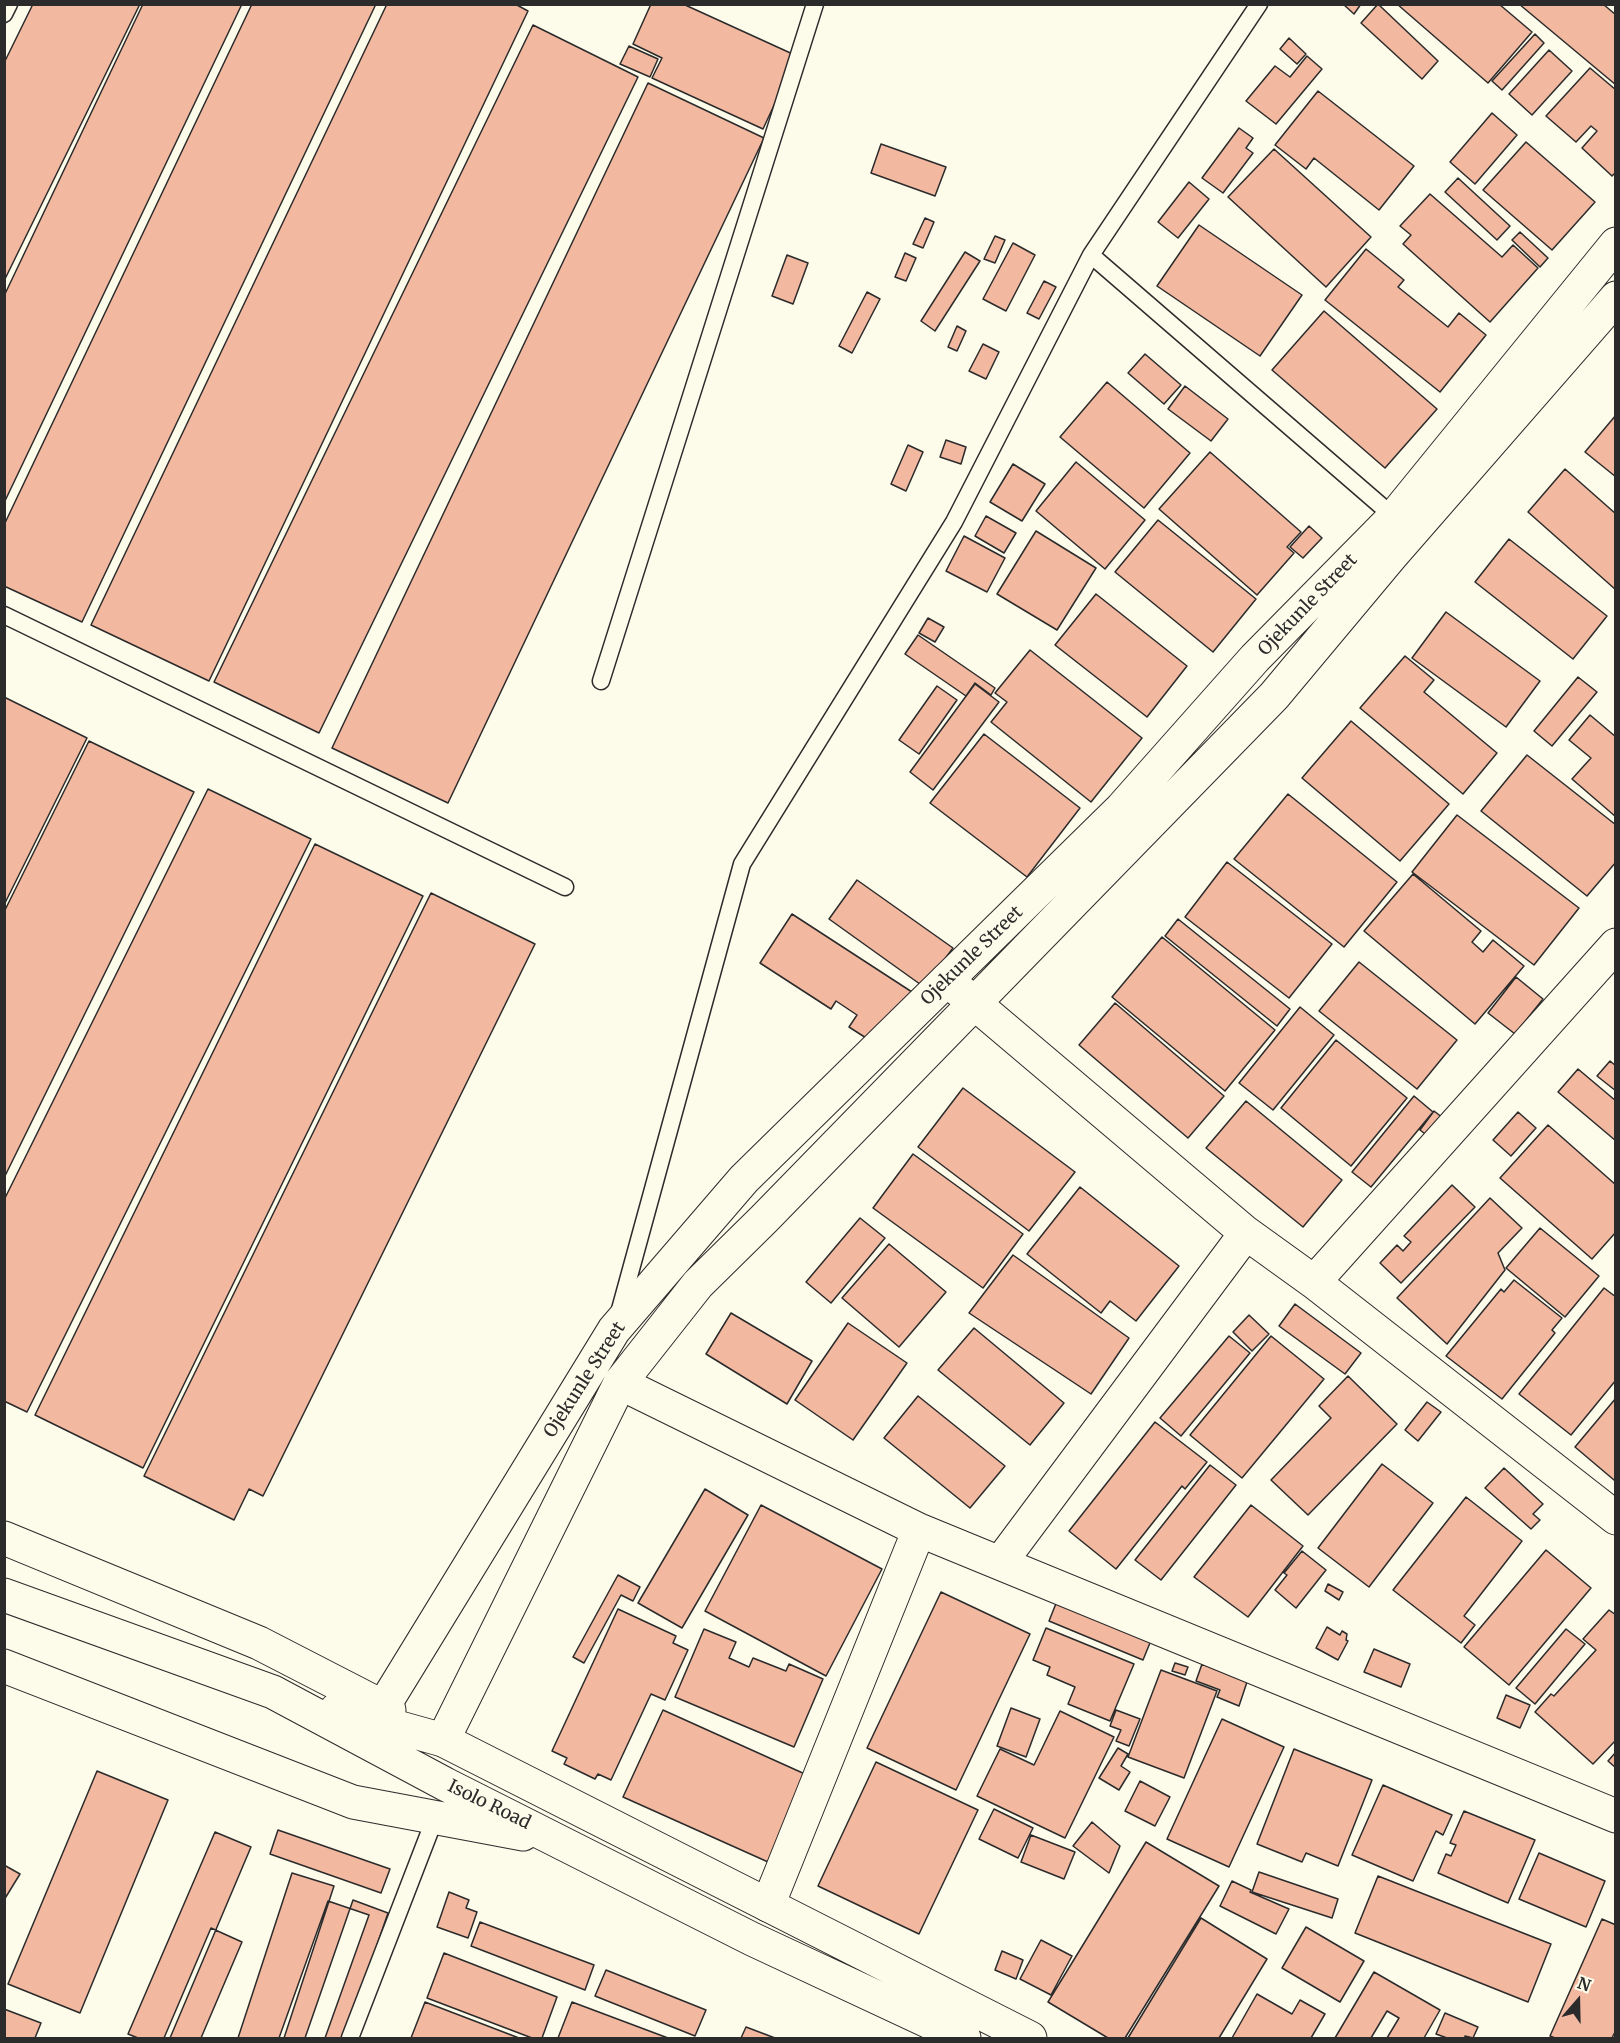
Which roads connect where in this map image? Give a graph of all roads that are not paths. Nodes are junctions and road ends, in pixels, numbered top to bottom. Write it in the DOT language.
graph roads {
  1 [pos="9,4"];
  2 [pos="815,4"];
  3 [pos="1259,4"];
  4 [pos="4,14"];
  5 [pos="1616,244"];
  6 [pos="1091,255"];
  7 [pos="1616,298"];
  8 [pos="1394,517"];
  9 [pos="4,615"];
  10 [pos="601,681"];
  11 [pos="565,887"];
  12 [pos="1616,945"];
  13 [pos="947,980"];
  14 [pos="974,1005"];
  15 [pos="1246,1233"];
  16 [pos="1314,1282"];
  17 [pos="614,1330"];
  18 [pos="620,1383"];
  19 [pos="1616,1518"];
  20 [pos="919,1530"];
  21 [pos="4,1538"];
  22 [pos="1000,1563"];
  23 [pos="4,1595"];
  24 [pos="4,1666"];
  25 [pos="273,1692"];
  26 [pos="383,1707"];
  27 [pos="443,1740"];
  28 [pos="1616,1816"];
  29 [pos="435,1818"];
  30 [pos="560,1840"];
  31 [pos="768,1905"];
  32 [pos="350,2038"];
  33 [pos="964,2038"];
  34 [pos="1030,2038"];
  1 -- 4 [label="lane"];
  2 -- 10 [label="lane"];
  3 -- 6 [label="lane"];
  5 -- 8 [label="street, Ojekunle Street"];
  6 -- 8 [label="lane"];
  6 -- 17 [label="lane"];
  7 -- 14 [label="street, Ojekunle Street"];
  8 -- 13 [label="street, Ojekunle Street"];
  9 -- 11 [label="lane"];
  12 -- 16 [label="street"];
  13 -- 14 [label="street"];
  13 -- 17 [label="street, Ojekunle Street"];
  14 -- 15 [label="street"];
  14 -- 18 [label="street, Ojekunle Street"];
  15 -- 16 [label="street"];
  15 -- 22 [label="street"];
  16 -- 19 [label="street"];
  17 -- 26 [label="street, Ojekunle Street"];
  18 -- 20 [label="street"];
  18 -- 27 [label="street, Ojekunle Street"];
  20 -- 22 [label="street"];
  20 -- 31 [label="street"];
  21 -- 26 [label="street"];
  22 -- 28 [label="street"];
  23 -- 25 [label="street, Isolo Road"];
  24 -- 29 [label="street"];
  25 -- 27 [label="street"];
  25 -- 30 [label="street, Isolo Road"];
  26 -- 27 [label="street"];
  27 -- 31 [label="street"];
  29 -- 30 [label="street"];
  29 -- 32 [label="lane"];
  30 -- 33 [label="street, Isolo Road"];
  31 -- 34 [label="street"];
}
